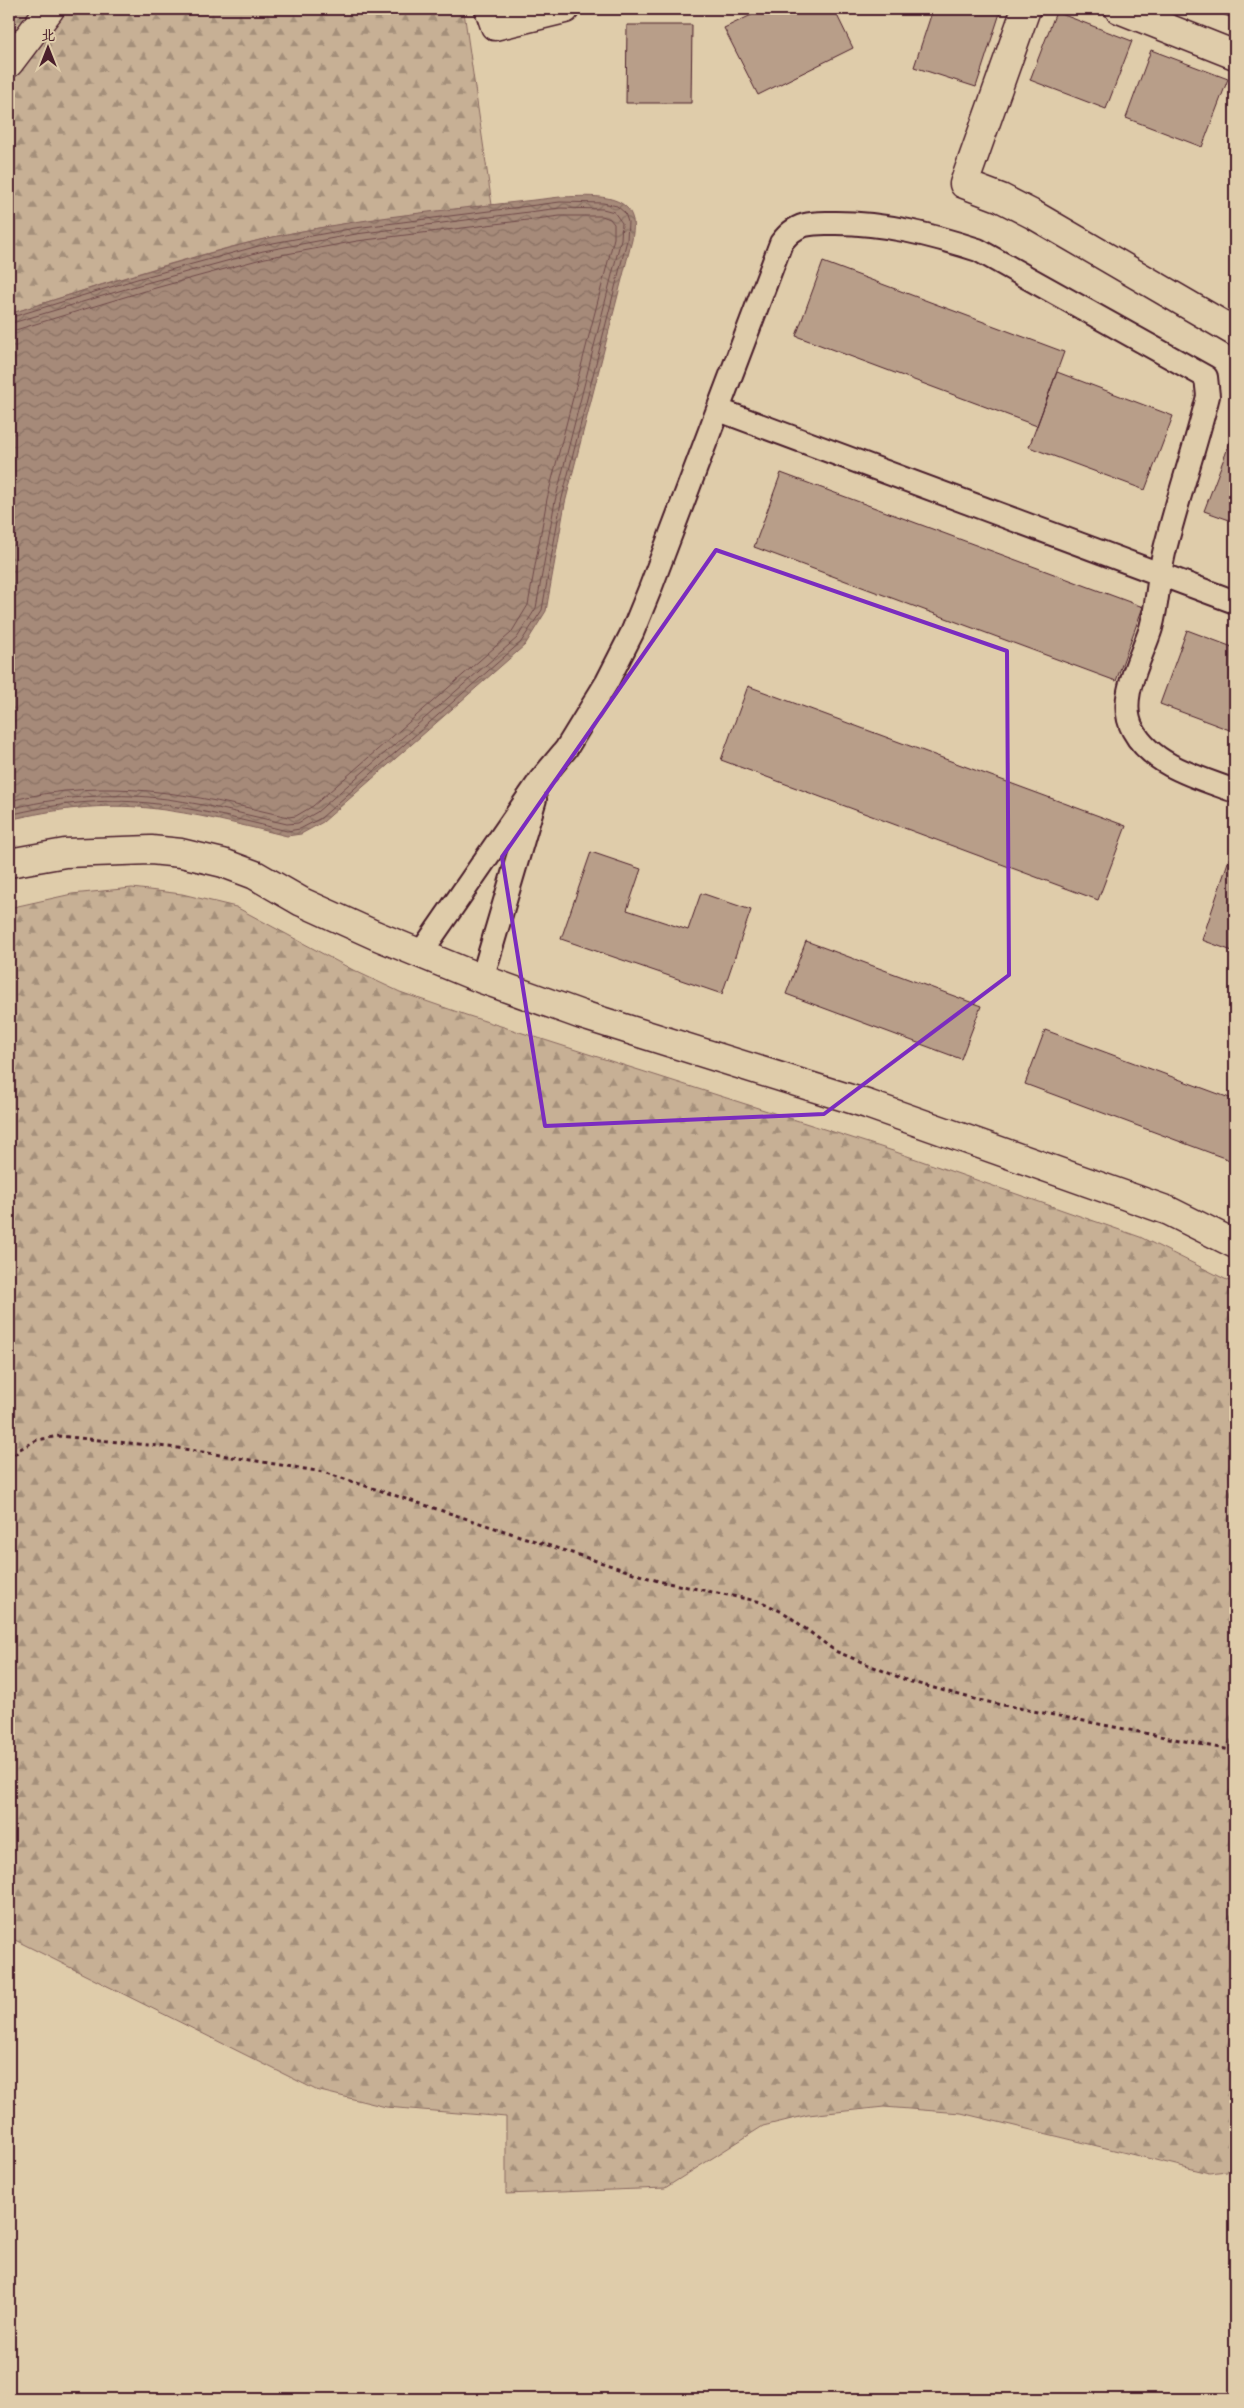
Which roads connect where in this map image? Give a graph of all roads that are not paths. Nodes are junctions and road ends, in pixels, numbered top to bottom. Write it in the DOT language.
graph roads {
  1 [pos="50,9"];
  2 [pos="489,9"];
  3 [pos="565,9"];
  4 [pos="1026,9"];
  5 [pos="1119,9"];
  6 [pos="1235,55"];
  7 [pos="9,63"];
  8 [pos="1235,332"];
  9 [pos="718,410"];
  10 [pos="1159,574"];
  11 [pos="1235,602"];
  12 [pos="540,779"];
  13 [pos="1235,791"];
  14 [pos="9,863"];
  15 [pos="420,954"];
  16 [pos="482,979"];
  17 [pos="1235,1244"];
  1 -- 7 [label="street"];
  2 -- 3 [label="street"];
  4 -- 8 [label="street"];
  5 -- 6 [label="street"];
  9 -- 10 [label="lane"];
  9 -- 10 [label="lane"];
  9 -- 12 [label="lane"];
  10 -- 11 [label="lane"];
  10 -- 13 [label="lane"];
  12 -- 15 [label="lane"];
  12 -- 16 [label="lane"];
  14 -- 15 [label="street"];
  15 -- 16 [label="street"];
  16 -- 17 [label="street"];
}
